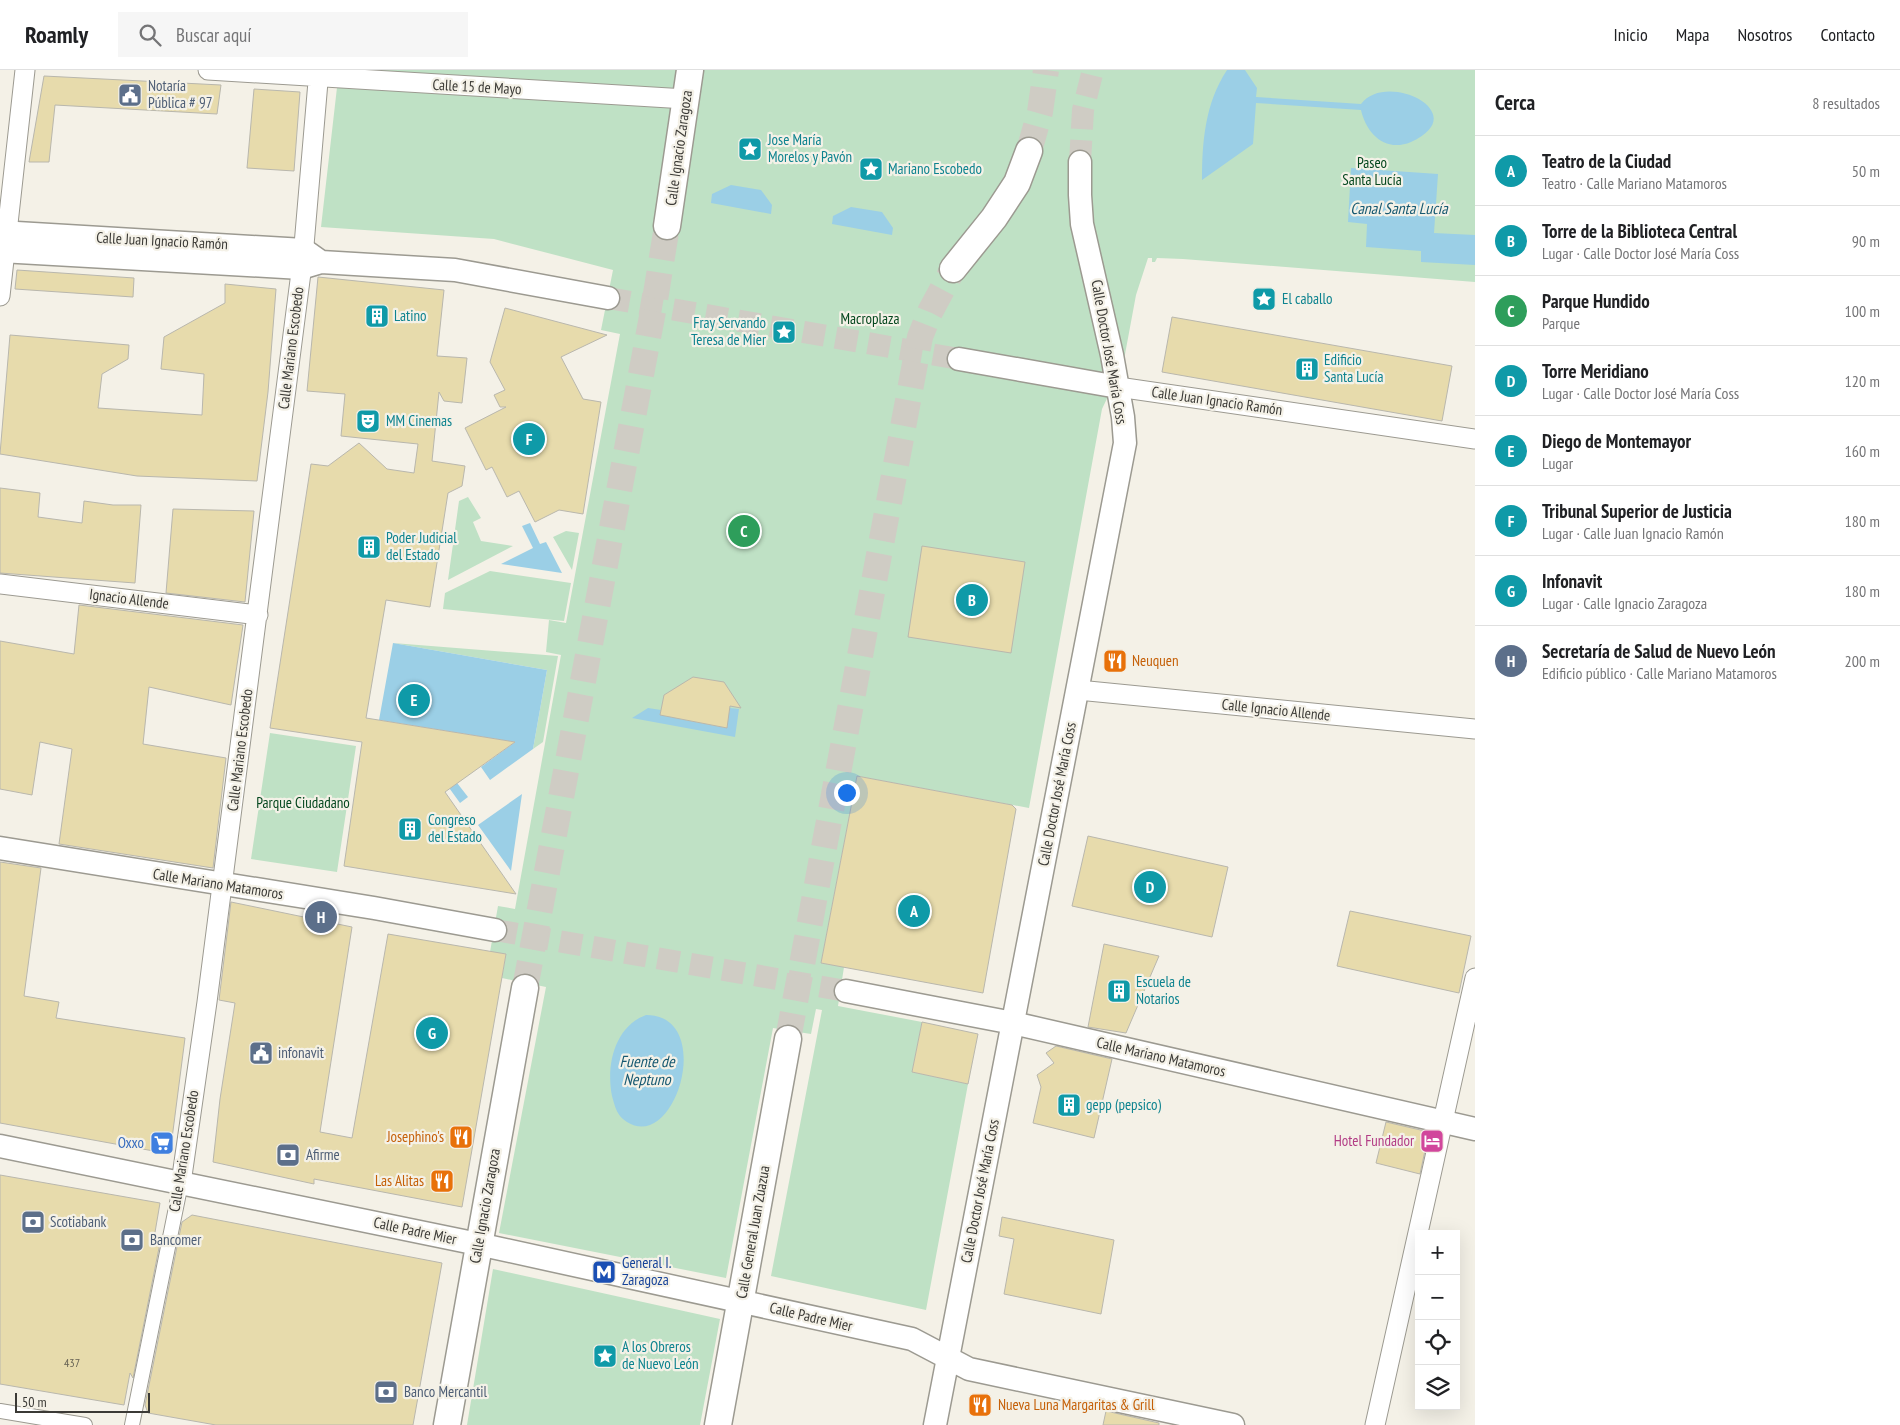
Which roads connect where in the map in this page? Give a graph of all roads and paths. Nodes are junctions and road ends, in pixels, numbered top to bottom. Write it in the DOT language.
graph roads {
  1 [pos="25,70"];
  2 [pos="208,70"];
  3 [pos="690,70"];
  4 [pos="318,74"];
  5 [pos="686,99"];
  6 [pos="1029,151"];
  7 [pos="1080,162"];
  8 [pos="667,226"];
  9 [pos="3,241"];
  10 [pos="308,260"];
  11 [pos="953,269"];
  12 [pos="0,296"];
  13 [pos="608,298"];
  14 [pos="959,359"];
  15 [pos="1118,387"];
  16 [pos="1475,439"];
  17 [pos="0,584"];
  18 [pos="258,615"];
  19 [pos="1078,690"];
  20 [pos="1475,729"];
  21 [pos="0,848"];
  22 [pos="222,885"];
  23 [pos="495,930"];
  24 [pos="1475,978"];
  25 [pos="525,988"];
  26 [pos="846,991"];
  27 [pos="1013,1023"];
  28 [pos="788,1039"];
  29 [pos="1443,1121"];
  30 [pos="1475,1129"];
  31 [pos="0,1146"];
  32 [pos="181,1183"];
  33 [pos="478,1244"];
  34 [pos="740,1300"];
  35 [pos="947,1357"];
  36 [pos="0,1410"];
  37 [pos="85,1425"];
  38 [pos="132,1425"];
  39 [pos="447,1425"];
  40 [pos="718,1425"];
  41 [pos="935,1425"];
  42 [pos="1233,1425"];
  43 [pos="1376,1425"];
  1 -- 9 [label="street"];
  2 -- 4 [label="street, Calle 15 de Mayo"];
  3 -- 5 [label="main road, Calle Ignacio Zaragoza"];
  4 -- 5 [label="street, Calle 15 de Mayo"];
  4 -- 10 [label="street, Calle Mariano Escobedo"];
  5 -- 8 [label="main road, Calle Ignacio Zaragoza"];
  6 -- 11 [label="main road"];
  7 -- 15 [label="street, Calle Doctor José María Coss"];
  9 -- 10 [label="street, Calle Juan Ignacio Ramón"];
  9 -- 12 [label="street"];
  10 -- 13 [label="street, Calle Juan Ignacio Ramón"];
  10 -- 18 [label="street, Calle Mariano Escobedo"];
  14 -- 15 [label="street, Calle Juan Ignacio Ramón"];
  15 -- 16 [label="street, Calle Juan Ignacio Ramón"];
  15 -- 19 [label="street, Calle Doctor José María Coss"];
  17 -- 18 [label="street, Ignacio Allende"];
  18 -- 22 [label="street, Calle Mariano Escobedo"];
  19 -- 20 [label="street, Calle Ignacio Allende"];
  19 -- 27 [label="street, Calle Doctor José María Coss"];
  21 -- 22 [label="street, Calle Mariano Matamoros"];
  22 -- 23 [label="street, Calle Mariano Matamoros"];
  22 -- 32 [label="street, Calle Mariano Escobedo"];
  24 -- 29 [label="street"];
  25 -- 33 [label="main road, Calle Ignacio Zaragoza"];
  26 -- 27 [label="street, Calle Mariano Matamoros"];
  27 -- 29 [label="street, Calle Mariano Matamoros"];
  27 -- 35 [label="street, Calle Doctor José María Coss"];
  28 -- 34 [label="main road, Calle General Juan Zuazua"];
  29 -- 30 [label="street, Calle Mariano Matamoros"];
  29 -- 43 [label="street"];
  31 -- 32 [label="street, Calle Padre Mier"];
  32 -- 33 [label="street, Calle Padre Mier"];
  32 -- 38 [label="street, Calle Mariano Escobedo"];
  33 -- 34 [label="street, Calle Padre Mier"];
  33 -- 39 [label="main road, Calle Ignacio Zaragoza"];
  34 -- 35 [label="street, Calle Padre Mier"];
  34 -- 40 [label="main road, Calle General Juan Zuazua"];
  35 -- 41 [label="street, Calle Doctor José María Coss"];
  35 -- 42 [label="street, Calle Padre Mier"];
  36 -- 37 [label="street"];
}
